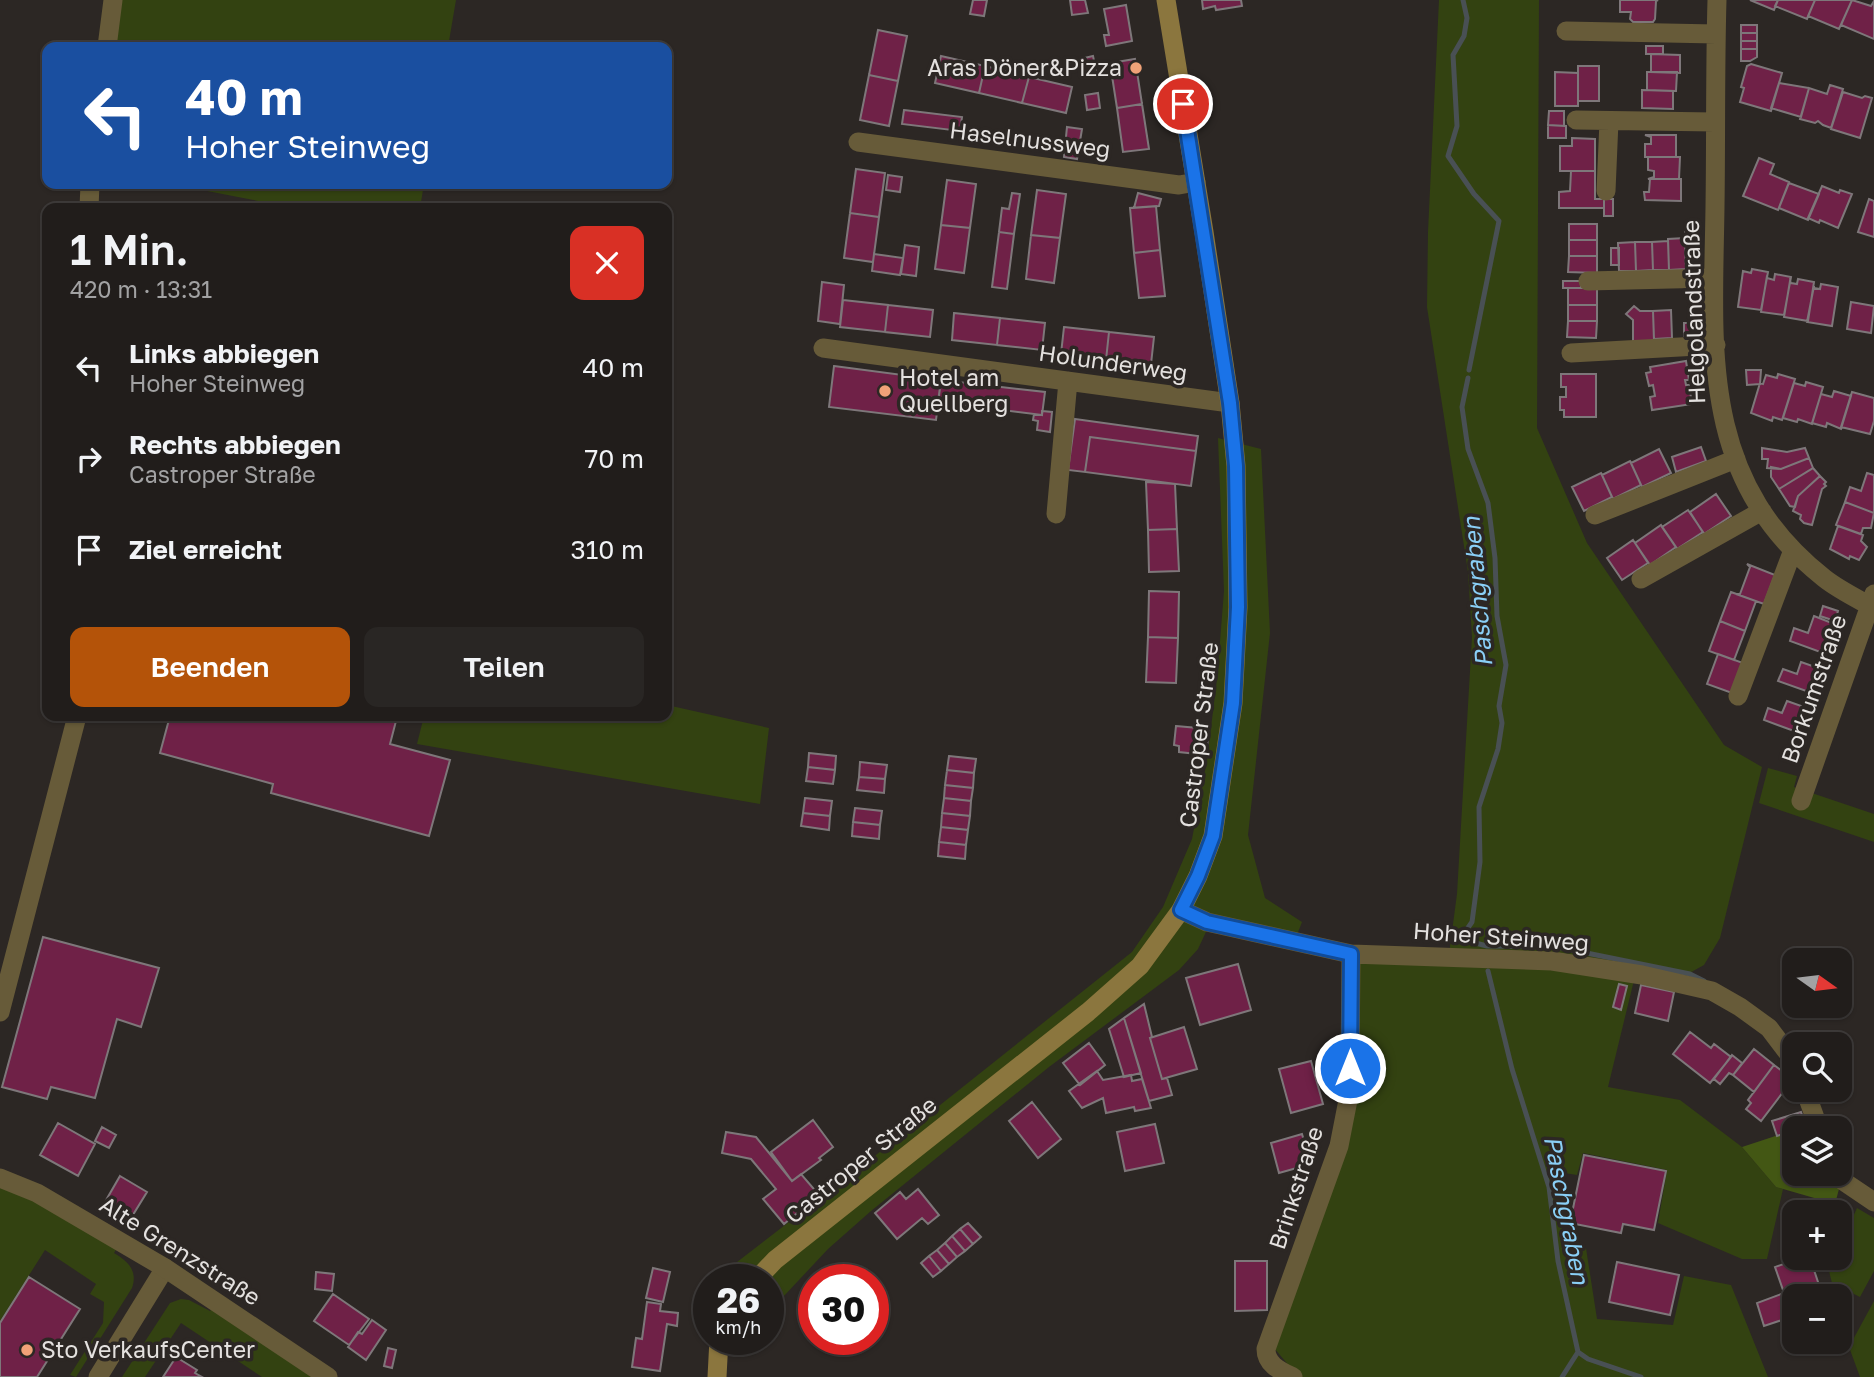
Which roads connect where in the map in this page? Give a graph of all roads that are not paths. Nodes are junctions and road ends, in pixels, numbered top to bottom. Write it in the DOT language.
graph roads {
  1 [pos="113,0"];
  2 [pos="1166,0"];
  3 [pos="1717,0"];
  4 [pos="1566,31"];
  5 [pos="1716,34"];
  6 [pos="108,42"];
  7 [pos="1576,120"];
  8 [pos="1609,121"];
  9 [pos="1715,122"];
  10 [pos="858,142"];
  11 [pos="1196,182"];
  12 [pos="1606,191"];
  13 [pos="1713,278"];
  14 [pos="1588,281"];
  15 [pos="1716,345"];
  16 [pos="823,348"];
  17 [pos="1571,353"];
  18 [pos="1068,381"];
  19 [pos="1230,403"];
  20 [pos="1735,459"];
  21 [pos="1762,511"];
  22 [pos="1056,513"];
  23 [pos="1595,515"];
  24 [pos="1793,550"];
  25 [pos="1641,579"];
  26 [pos="1873,603"];
  27 [pos="1738,696"];
  28 [pos="76,721"];
  29 [pos="1801,801"];
  30 [pos="1181,910"];
  31 [pos="1351,954"];
  32 [pos="0,1012"];
  33 [pos="1782,1045"];
  34 [pos="0,1178"];
  35 [pos="1850,1186"];
  36 [pos="1874,1202"];
  37 [pos="771,1264"];
  38 [pos="164,1268"];
  39 [pos="718,1355"];
  40 [pos="98,1377"];
  41 [pos="328,1377"];
  42 [pos="717,1377"];
  43 [pos="1293,1377"];
  1 -- 6 [label="street"];
  2 -- 11 [label="main road, Castroper Straße"];
  3 -- 5 [label="street, Helgolandstraße"];
  4 -- 5 [label="street"];
  5 -- 9 [label="street, Helgolandstraße"];
  7 -- 8 [label="street"];
  8 -- 9 [label="street"];
  8 -- 12 [label="street"];
  9 -- 13 [label="street, Helgolandstraße"];
  10 -- 11 [label="street, Haselnussweg"];
  11 -- 19 [label="main road, Castroper Straße"];
  13 -- 14 [label="street"];
  13 -- 15 [label="street, Helgolandstraße"];
  15 -- 17 [label="street"];
  15 -- 20 [label="street, Helgolandstraße"];
  16 -- 18 [label="street, Holunderweg"];
  18 -- 19 [label="street, Holunderweg"];
  18 -- 22 [label="street"];
  19 -- 30 [label="main road, Castroper Straße"];
  20 -- 21 [label="street, Helgolandstraße"];
  20 -- 23 [label="street"];
  21 -- 24 [label="street, Helgolandstraße"];
  21 -- 25 [label="street"];
  24 -- 26 [label="street, Helgolandstraße"];
  24 -- 27 [label="street"];
  26 -- 29 [label="street, Borkumstraße"];
  28 -- 32 [label="street"];
  30 -- 31 [label="street, Hoher Steinweg"];
  30 -- 37 [label="main road, Castroper Straße"];
  31 -- 33 [label="street, Hoher Steinweg"];
  31 -- 43 [label="street, Brinkstraße"];
  34 -- 38 [label="street, Alte Grenzstraße"];
  35 -- 36 [label="street"];
  38 -- 40 [label="street"];
  38 -- 41 [label="street, Alte Grenzstraße"];
  39 -- 42 [label="main road"];
}
